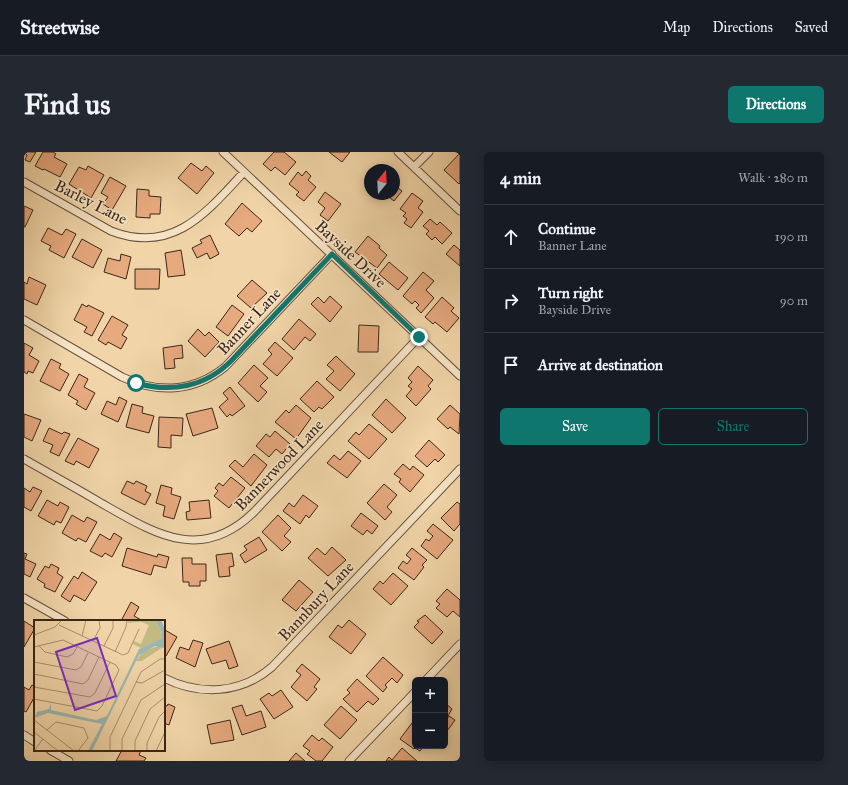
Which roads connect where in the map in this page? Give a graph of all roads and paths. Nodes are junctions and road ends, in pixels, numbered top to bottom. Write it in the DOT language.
graph roads {
  1 [pos="223,152"];
  2 [pos="398,152"];
  3 [pos="429,152"];
  4 [pos="414,167"];
  5 [pos="244,172"];
  6 [pos="24,182"];
  7 [pos="460,211"];
  8 [pos="332,254"];
  9 [pos="24,320"];
  10 [pos="419,337"];
  11 [pos="460,376"];
  12 [pos="24,459"];
  13 [pos="460,469"];
  14 [pos="24,598"];
  15 [pos="63,620"];
  16 [pos="460,644"];
  17 [pos="429,677"];
  18 [pos="165,678"];
  19 [pos="412,695"];
  20 [pos="24,735"];
  21 [pos="34,741"];
  22 [pos="52,751"];
  23 [pos="69,761"];
  24 [pos="349,761"];
  1 -- 5 [label="street, Bayside Drive"];
  2 -- 4 [label="street"];
  3 -- 4 [label="street"];
  4 -- 7 [label="street"];
  5 -- 6 [label="street, Barley Lane"];
  5 -- 8 [label="street, Bayside Drive"];
  8 -- 9 [label="street, Banner Lane"];
  8 -- 10 [label="street, Bayside Drive"];
  10 -- 11 [label="street, Bayside Drive"];
  10 -- 12 [label="street, Bannerwood Lane"];
  13 -- 18 [label="street, Bannbury Lane"];
  14 -- 15 [label="street"];
  16 -- 17 [label="street"];
  19 -- 24 [label="street"];
  20 -- 21 [label="street"];
  22 -- 23 [label="street"];
}
